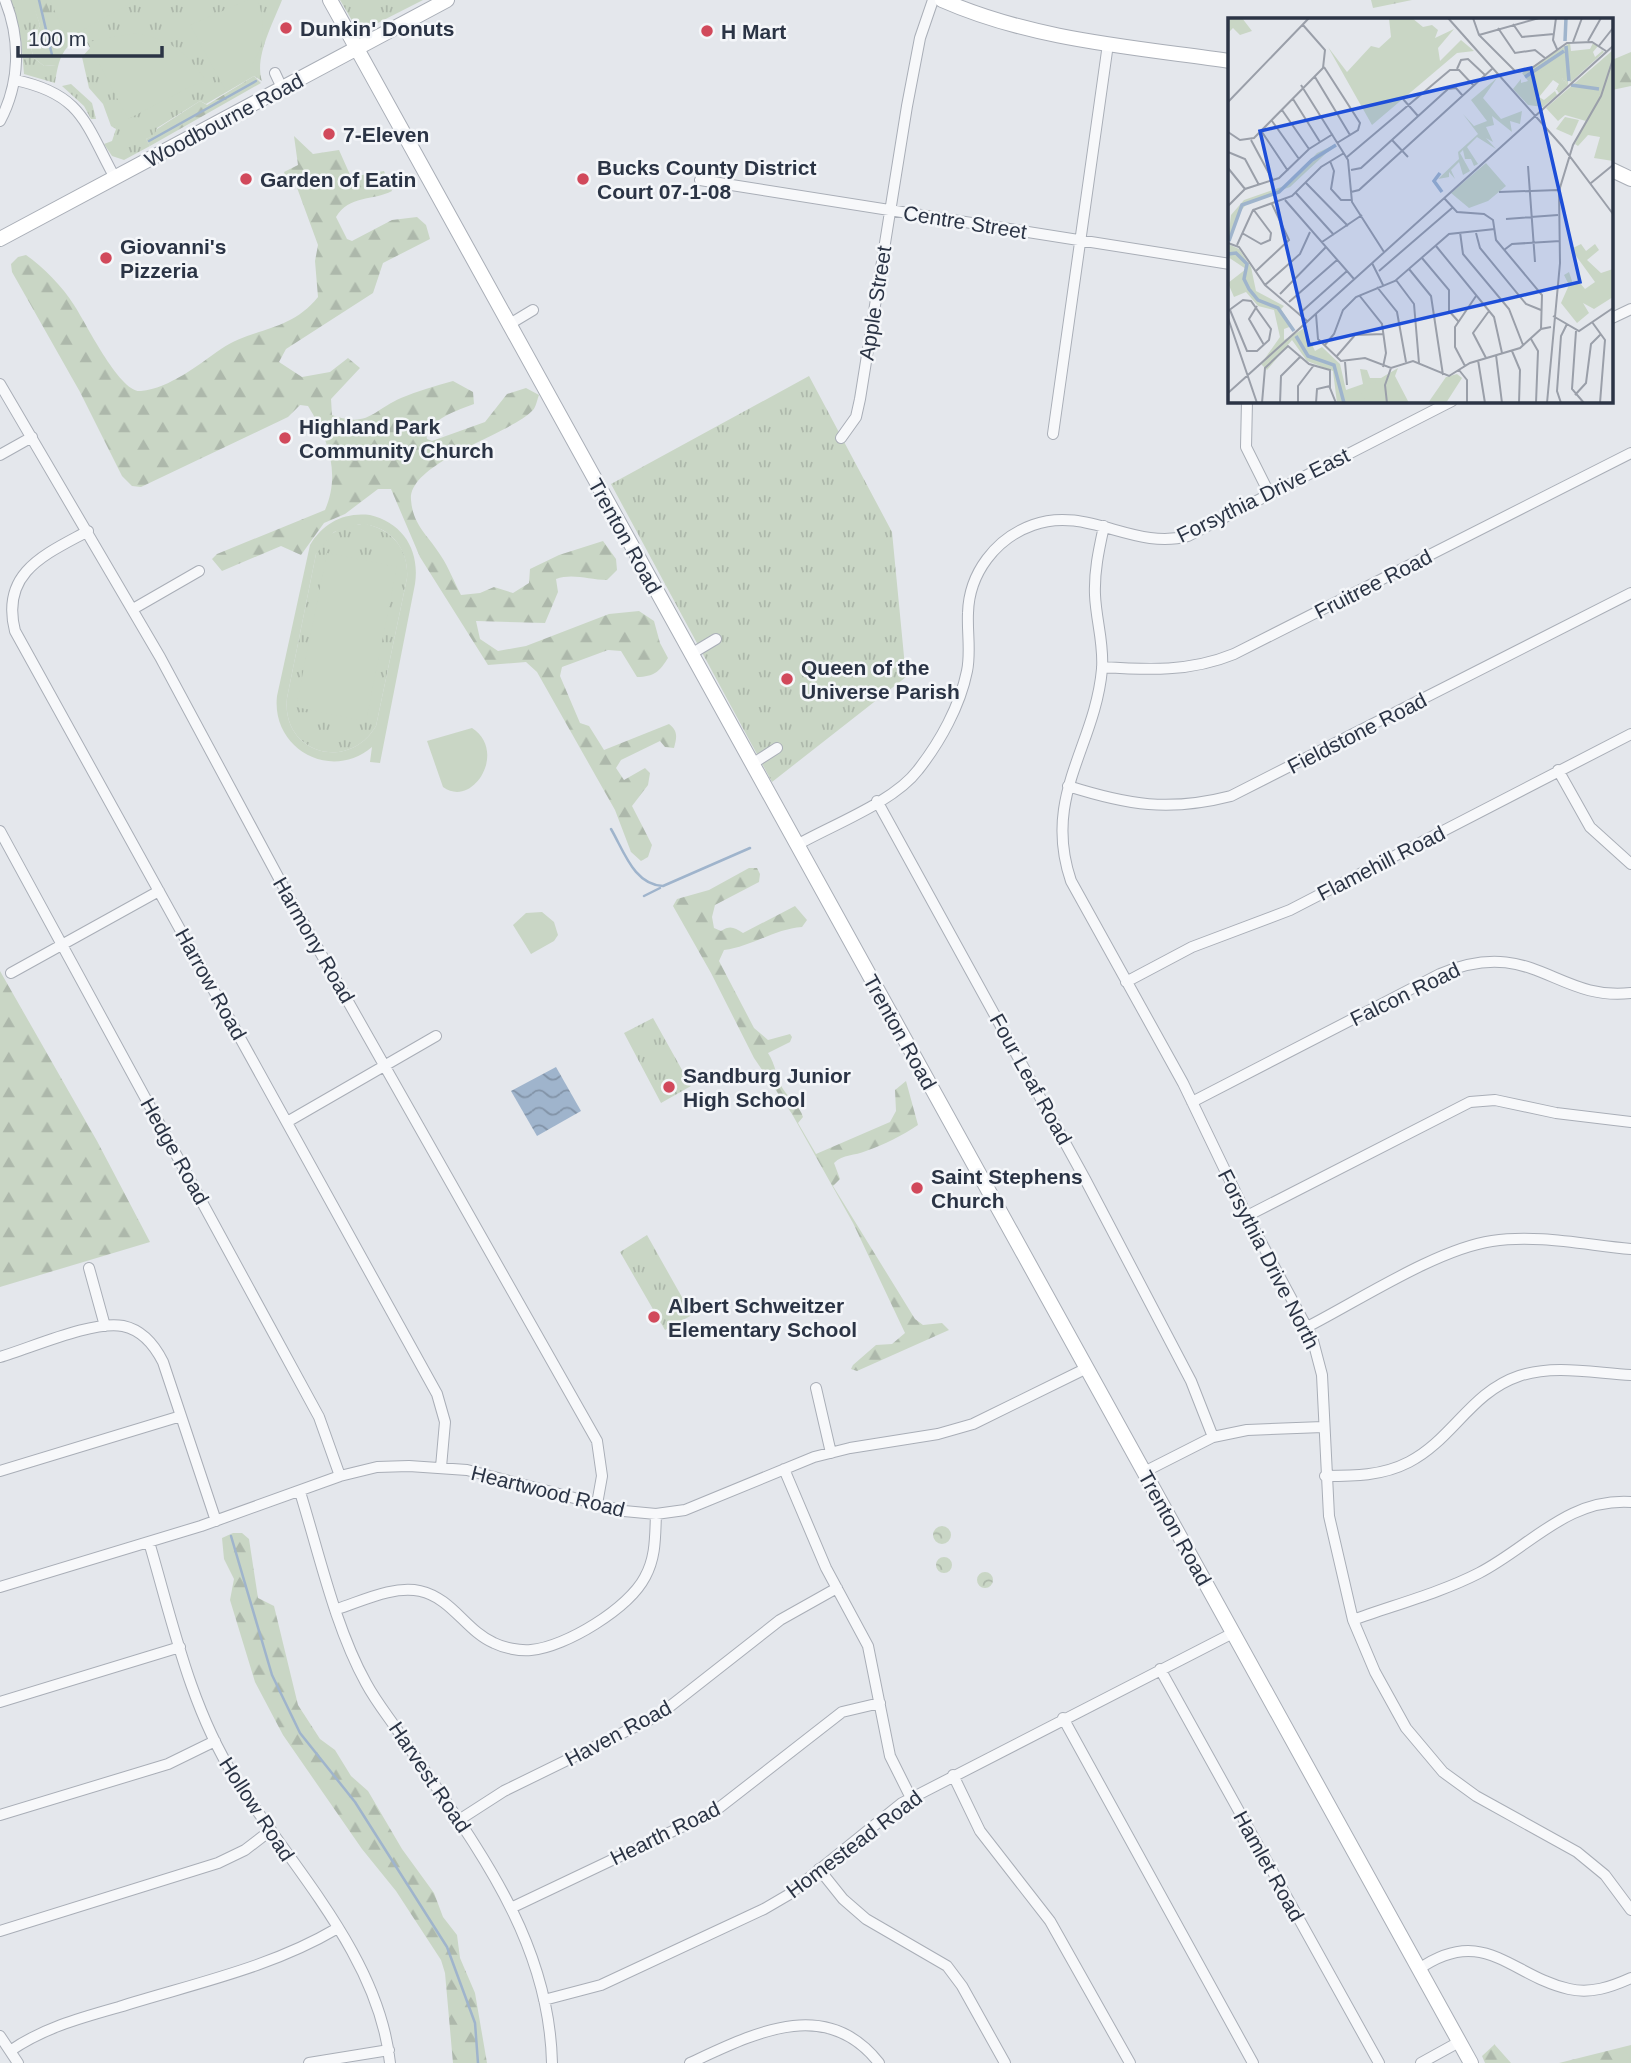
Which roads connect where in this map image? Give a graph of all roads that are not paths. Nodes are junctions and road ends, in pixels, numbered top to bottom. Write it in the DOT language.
graph roads {
  1 [pos="5,0"];
  2 [pos="330,0"];
  3 [pos="447,0"];
  4 [pos="933,0"];
  5 [pos="942,0"];
  6 [pos="1108,44"];
  7 [pos="357,48"];
  8 [pos="1228,61"];
  9 [pos="275,73"];
  10 [pos="15,80"];
  11 [pos="282,88"];
  12 [pos="0,121"];
  13 [pos="1614,171"];
  14 [pos="115,178"];
  15 [pos="1631,178"];
  16 [pos="701,180"];
  17 [pos="889,210"];
  18 [pos="0,239"];
  19 [pos="1078,240"];
  20 [pos="1228,264"];
  21 [pos="1631,309"];
  22 [pos="533,310"];
  23 [pos="1614,317"];
  24 [pos="508,325"];
  25 [pos="0,384"];
  26 [pos="1247,402"];
  27 [pos="1450,402"];
  28 [pos="1053,434"];
  29 [pos="32,437"];
  30 [pos="841,438"];
  31 [pos="1631,453"];
  32 [pos="0,455"];
  33 [pos="1270,495"];
  34 [pos="1104,526"];
  35 [pos="88,531"];
  36 [pos="199,571"];
  37 [pos="1631,593"];
  38 [pos="133,609"];
  39 [pos="716,639"];
  40 [pos="691,654"];
  41 [pos="1102,667"];
  42 [pos="1631,734"];
  43 [pos="777,748"];
  44 [pos="752,764"];
  45 [pos="1558,770"];
  46 [pos="1068,786"];
  47 [pos="877,801"];
  48 [pos="0,831"];
  49 [pos="797,845"];
  50 [pos="1631,864"];
  51 [pos="159,891"];
  52 [pos="62,944"];
  53 [pos="11,973"];
  54 [pos="1126,982"];
  55 [pos="1631,993"];
  56 [pos="436,1036"];
  57 [pos="385,1065"];
  58 [pos="1192,1102"];
  59 [pos="287,1122"];
  60 [pos="1631,1122"];
  61 [pos="1247,1216"];
  62 [pos="1631,1249"];
  63 [pos="89,1268"];
  64 [pos="105,1326"];
  65 [pos="1307,1327"];
  66 [pos="0,1357"];
  67 [pos="1087,1368"];
  68 [pos="1631,1375"];
  69 [pos="816,1388"];
  70 [pos="181,1416"];
  71 [pos="1323,1427"];
  72 [pos="1213,1437"];
  73 [pos="831,1452"];
  74 [pos="441,1467"];
  75 [pos="784,1469"];
  76 [pos="0,1471"];
  77 [pos="1144,1472"];
  78 [pos="340,1476"];
  79 [pos="1325,1476"];
  80 [pos="300,1492"];
  81 [pos="1631,1502"];
  82 [pos="597,1504"];
  83 [pos="656,1514"];
  84 [pos="216,1521"];
  85 [pos="149,1542"];
  86 [pos="0,1587"];
  87 [pos="837,1588"];
  88 [pos="337,1609"];
  89 [pos="1353,1620"];
  90 [pos="1233,1633"];
  91 [pos="180,1647"];
  92 [pos="1160,1669"];
  93 [pos="0,1702"];
  94 [pos="880,1703"];
  95 [pos="1063,1718"];
  96 [pos="215,1741"];
  97 [pos="953,1775"];
  98 [pos="911,1798"];
  99 [pos="0,1815"];
  100 [pos="459,1819"];
  101 [pos="271,1830"];
  102 [pos="819,1869"];
  103 [pos="513,1907"];
  104 [pos="1631,1910"];
  105 [pos="337,1928"];
  106 [pos="0,1931"];
  107 [pos="1419,1969"];
  108 [pos="1631,1978"];
  109 [pos="544,2000"];
  110 [pos="0,2036"];
  111 [pos="1459,2042"];
  112 [pos="389,2050"];
  113 [pos="10,2051"];
  114 [pos="18,2063"];
  115 [pos="309,2063"];
  116 [pos="390,2063"];
  117 [pos="552,2063"];
  118 [pos="690,2063"];
  119 [pos="879,2063"];
  120 [pos="1004,2063"];
  121 [pos="1130,2063"];
  122 [pos="1253,2063"];
  123 [pos="1379,2063"];
  124 [pos="1421,2063"];
  125 [pos="1471,2063"];
  1 -- 10 [label="street"];
  2 -- 7 [label="main road, Trenton Road"];
  3 -- 7 [label="main road, Woodbourne Road"];
  4 -- 17 [label="street, Apple Street"];
  5 -- 6 [label="main road"];
  6 -- 8 [label="main road"];
  6 -- 19 [label="street"];
  7 -- 11 [label="main road, Woodbourne Road"];
  7 -- 24 [label="main road, Trenton Road"];
  9 -- 11 [label="street"];
  10 -- 12 [label="street"];
  10 -- 14 [label="street"];
  11 -- 14 [label="main road, Woodbourne Road"];
  13 -- 15 [label="main road"];
  14 -- 18 [label="main road, Woodbourne Road"];
  16 -- 17 [label="street, Centre Street"];
  17 -- 19 [label="street, Centre Street"];
  17 -- 30 [label="street, Apple Street"];
  19 -- 20 [label="street, Centre Street"];
  19 -- 28 [label="street"];
  21 -- 23 [label="street"];
  22 -- 24 [label="street"];
  24 -- 40 [label="main road, Trenton Road"];
  25 -- 29 [label="street, Harmony Road"];
  26 -- 33 [label="street"];
  27 -- 33 [label="street, Forsythia Drive East"];
  29 -- 32 [label="street"];
  29 -- 35 [label="street, Harmony Road"];
  31 -- 41 [label="street, Fruitree Road"];
  33 -- 34 [label="street, Forsythia Drive East"];
  34 -- 41 [label="street, Forsythia Drive North"];
  34 -- 47 [label="street, Forsythia Drive East"];
  35 -- 38 [label="street, Harmony Road"];
  35 -- 51 [label="street, Harrow Road"];
  36 -- 38 [label="street"];
  37 -- 46 [label="street, Fieldstone Road"];
  38 -- 57 [label="street, Harmony Road"];
  39 -- 40 [label="street"];
  40 -- 44 [label="main road, Trenton Road"];
  41 -- 46 [label="street, Forsythia Drive North"];
  42 -- 45 [label="street, Flamehill Road"];
  43 -- 44 [label="street"];
  44 -- 49 [label="main road, Trenton Road"];
  45 -- 50 [label="street"];
  45 -- 54 [label="street, Flamehill Road"];
  46 -- 54 [label="street, Forsythia Drive North"];
  47 -- 49 [label="street, Forsythia Drive East"];
  47 -- 72 [label="street, Four Leaf Road"];
  48 -- 52 [label="street, Hedge Road"];
  49 -- 67 [label="main road, Trenton Road"];
  51 -- 52 [label="street"];
  51 -- 59 [label="street, Harrow Road"];
  52 -- 53 [label="street"];
  52 -- 78 [label="street, Hedge Road"];
  54 -- 58 [label="street, Forsythia Drive North"];
  55 -- 58 [label="street, Falcon Road"];
  56 -- 57 [label="street"];
  57 -- 59 [label="street"];
  57 -- 82 [label="street, Harmony Road"];
  58 -- 61 [label="street, Forsythia Drive North"];
  59 -- 74 [label="street, Harrow Road"];
  60 -- 61 [label="street"];
  61 -- 65 [label="street, Forsythia Drive North"];
  62 -- 65 [label="street"];
  63 -- 64 [label="street"];
  64 -- 66 [label="street"];
  64 -- 70 [label="street"];
  65 -- 71 [label="street, Forsythia Drive North"];
  67 -- 73 [label="street, Heartwood Road"];
  67 -- 77 [label="main road, Trenton Road"];
  68 -- 79 [label="street"];
  69 -- 73 [label="street"];
  70 -- 76 [label="street"];
  70 -- 84 [label="street"];
  71 -- 72 [label="street"];
  71 -- 79 [label="street, Forsythia Drive North"];
  72 -- 77 [label="street"];
  73 -- 75 [label="street, Heartwood Road"];
  74 -- 78 [label="street, Heartwood Road"];
  74 -- 82 [label="street, Heartwood Road"];
  75 -- 83 [label="street, Heartwood Road"];
  75 -- 87 [label="street"];
  77 -- 90 [label="main road, Trenton Road"];
  78 -- 80 [label="street, Heartwood Road"];
  79 -- 89 [label="street, Forsythia Drive North"];
  80 -- 84 [label="street, Heartwood Road"];
  80 -- 88 [label="street, Harvest Road"];
  81 -- 89 [label="street"];
  82 -- 83 [label="street, Heartwood Road"];
  83 -- 88 [label="street"];
  84 -- 85 [label="street, Heartwood Road"];
  85 -- 86 [label="street, Heartwood Road"];
  85 -- 91 [label="street, Hollow Road"];
  87 -- 94 [label="street"];
  87 -- 100 [label="street, Haven Road"];
  88 -- 100 [label="street, Harvest Road"];
  89 -- 104 [label="street, Forsythia Drive North"];
  90 -- 92 [label="street, Homestead Road"];
  90 -- 107 [label="main road, Trenton Road"];
  91 -- 93 [label="street"];
  91 -- 96 [label="street, Hollow Road"];
  92 -- 95 [label="street, Homestead Road"];
  92 -- 123 [label="street, Hamlet Road"];
  94 -- 98 [label="street"];
  94 -- 103 [label="street, Hearth Road"];
  95 -- 97 [label="street, Homestead Road"];
  95 -- 122 [label="street"];
  96 -- 99 [label="street"];
  96 -- 101 [label="street, Hollow Road"];
  97 -- 98 [label="street, Homestead Road"];
  97 -- 121 [label="street"];
  98 -- 102 [label="street, Homestead Road"];
  100 -- 103 [label="street, Harvest Road"];
  101 -- 105 [label="street, Hollow Road"];
  101 -- 106 [label="street"];
  102 -- 109 [label="street, Homestead Road"];
  102 -- 120 [label="street"];
  103 -- 109 [label="street, Harvest Road"];
  105 -- 112 [label="street, Hollow Road"];
  105 -- 113 [label="street"];
  107 -- 108 [label="street"];
  107 -- 111 [label="main road, Trenton Road"];
  109 -- 117 [label="street, Harvest Road"];
  110 -- 113 [label="street"];
  111 -- 124 [label="street"];
  111 -- 125 [label="main road, Trenton Road"];
  112 -- 115 [label="street"];
  112 -- 116 [label="street, Hollow Road"];
  113 -- 114 [label="street"];
  118 -- 119 [label="street"];
}
